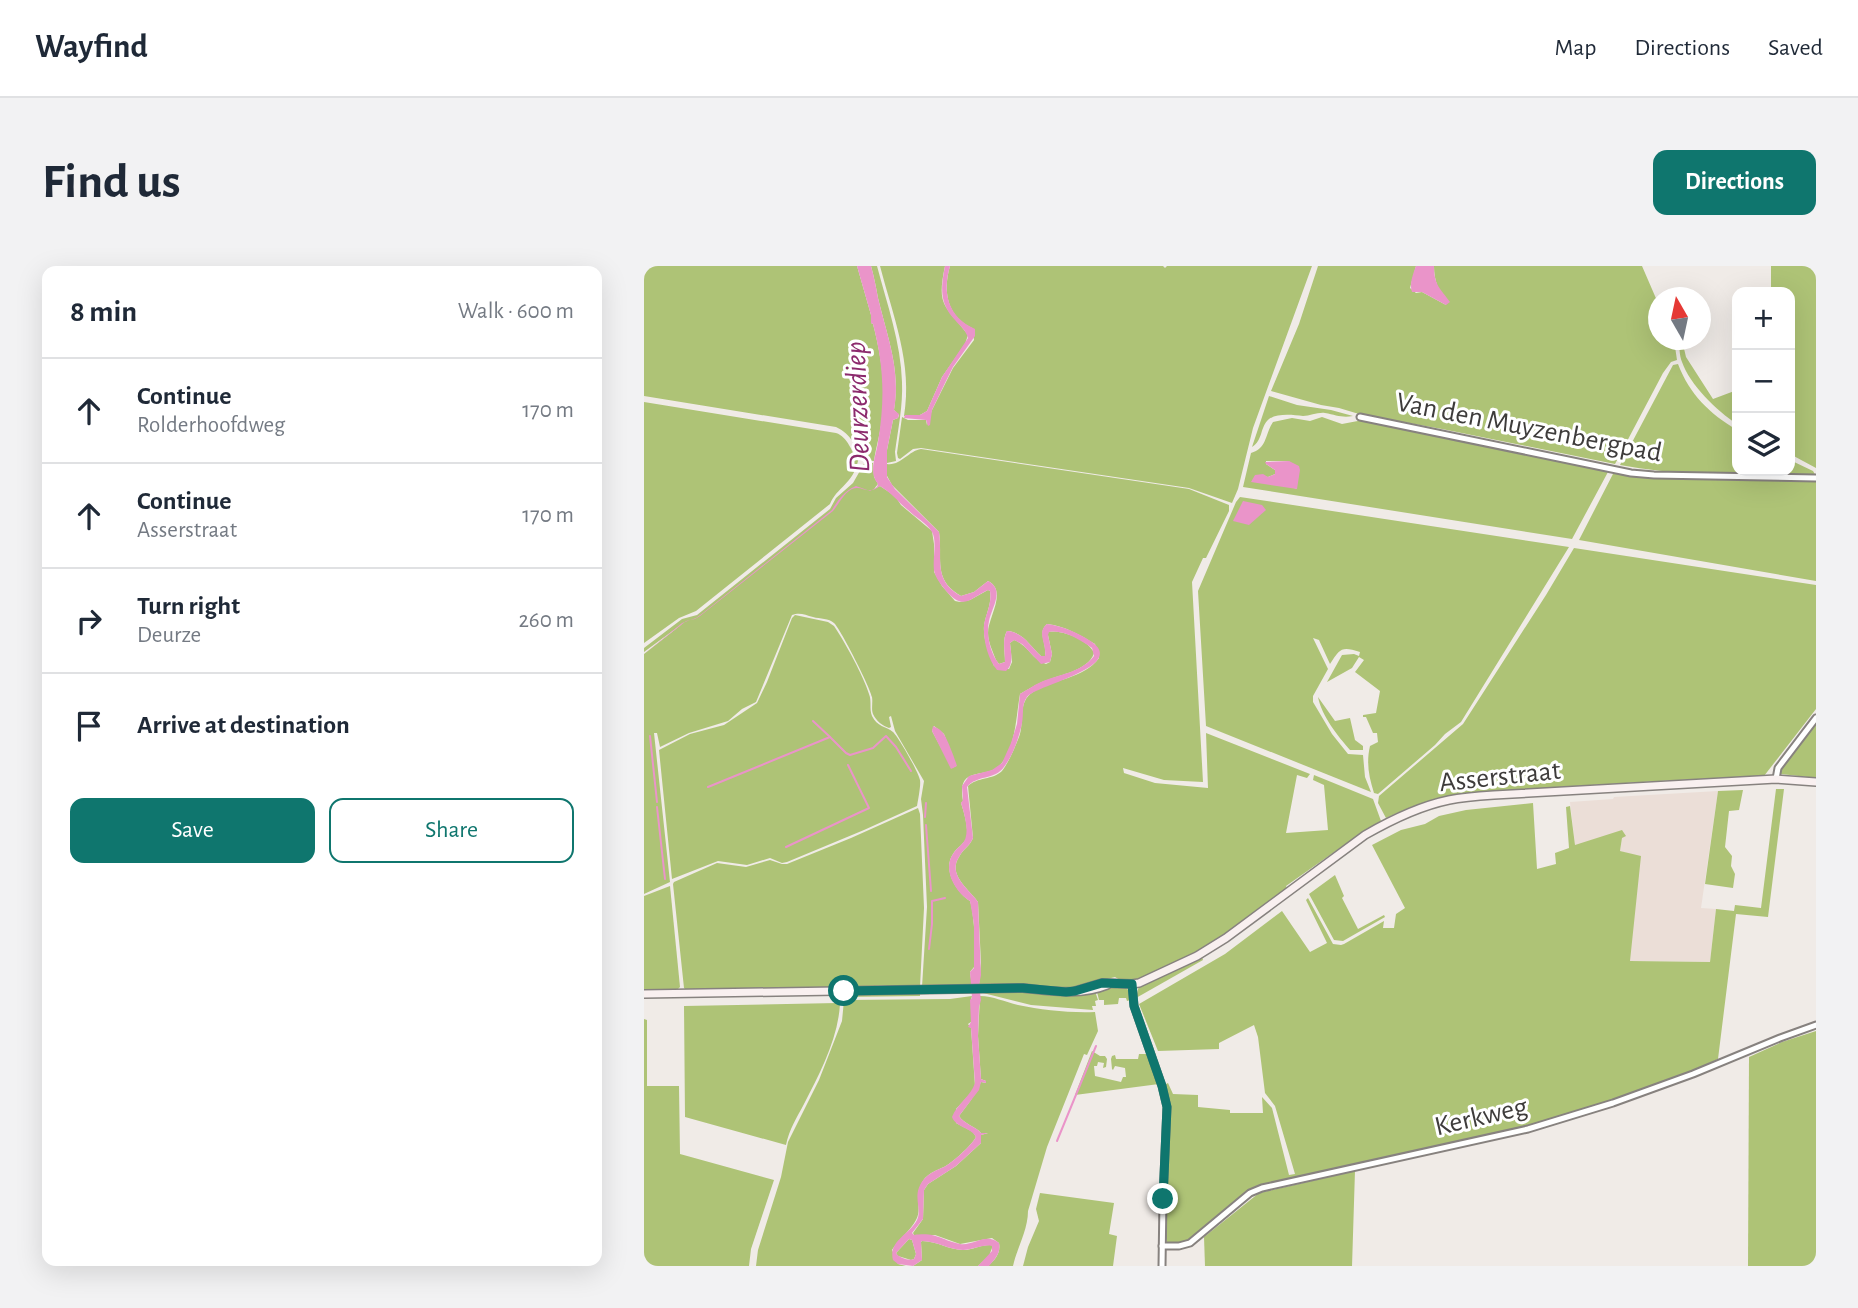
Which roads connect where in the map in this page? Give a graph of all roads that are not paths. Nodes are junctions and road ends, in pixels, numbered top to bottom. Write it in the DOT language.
graph roads {
  1 [pos="1360,417"];
  2 [pos="1816,478"];
  3 [pos="1816,718"];
  4 [pos="1776,779"];
  5 [pos="1816,782"];
  6 [pos="1132,984"];
  7 [pos="644,994"];
  8 [pos="1816,1025"];
  9 [pos="1162,1246"];
  10 [pos="1162,1266"];
  1 -- 2 [label="street, Van den Muyzenbergpad"];
  3 -- 4 [label="street"];
  4 -- 5 [label="main road, Asserstraat"];
  4 -- 6 [label="main road, Asserstraat"];
  6 -- 7 [label="main road, Asserstraat"];
  6 -- 9 [label="street"];
  8 -- 9 [label="street, Kerkweg"];
  9 -- 10 [label="street"];
}
